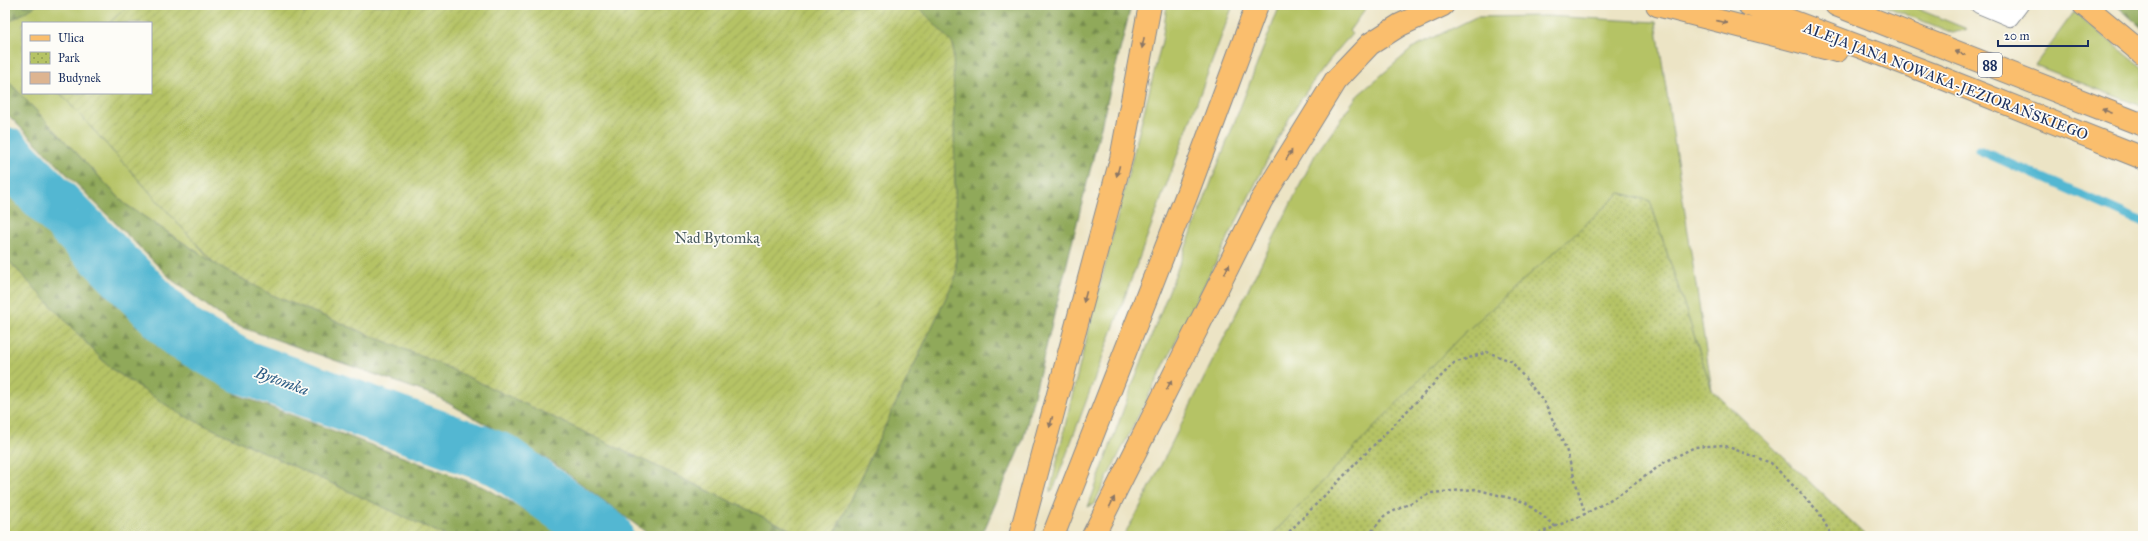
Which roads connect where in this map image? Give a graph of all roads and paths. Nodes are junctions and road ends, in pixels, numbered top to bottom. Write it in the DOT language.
graph roads {
  1 [pos="1150,5"];
  2 [pos="1257,5"];
  3 [pos="1444,5"];
  4 [pos="1658,5"];
  5 [pos="1749,5"];
  6 [pos="1836,5"];
  7 [pos="1979,5"];
  8 [pos="2020,5"];
  9 [pos="2084,5"];
  10 [pos="2143,54"];
  11 [pos="1932,74"];
  12 [pos="2143,125"];
  13 [pos="2143,158"];
  14 [pos="1585,514"];
  15 [pos="1556,527"];
  16 [pos="1020,536"];
  17 [pos="1053,536"];
  18 [pos="1093,536"];
  19 [pos="1285,536"];
  20 [pos="1368,536"];
  21 [pos="1533,536"];
  22 [pos="1832,536"];
  1 -- 16 [label="main road, one-way"];
  2 -- 17 [label="main road"];
  18 -- 3 [label="main road, one-way"];
  4 -- 11 [label="main road, one-way"];
  5 -- 11 [label="main road, ALEJA JANA NOWAKA-JEZIORAŃSKIEGO / 88"];
  12 -- 6 [label="main road, ALEJA JANA NOWAKA-JEZIORAŃSKIEGO / 88, one-way"];
  7 -- 8 [label="lane"];
  9 -- 10 [label="main road"];
  11 -- 13 [label="main road, ALEJA JANA NOWAKA-JEZIORAŃSKIEGO / 88"];
  14 -- 15 [label="path"];
  14 -- 19 [label="path"];
  14 -- 22 [label="path"];
  15 -- 20 [label="path"];
  15 -- 21 [label="path"];
}
